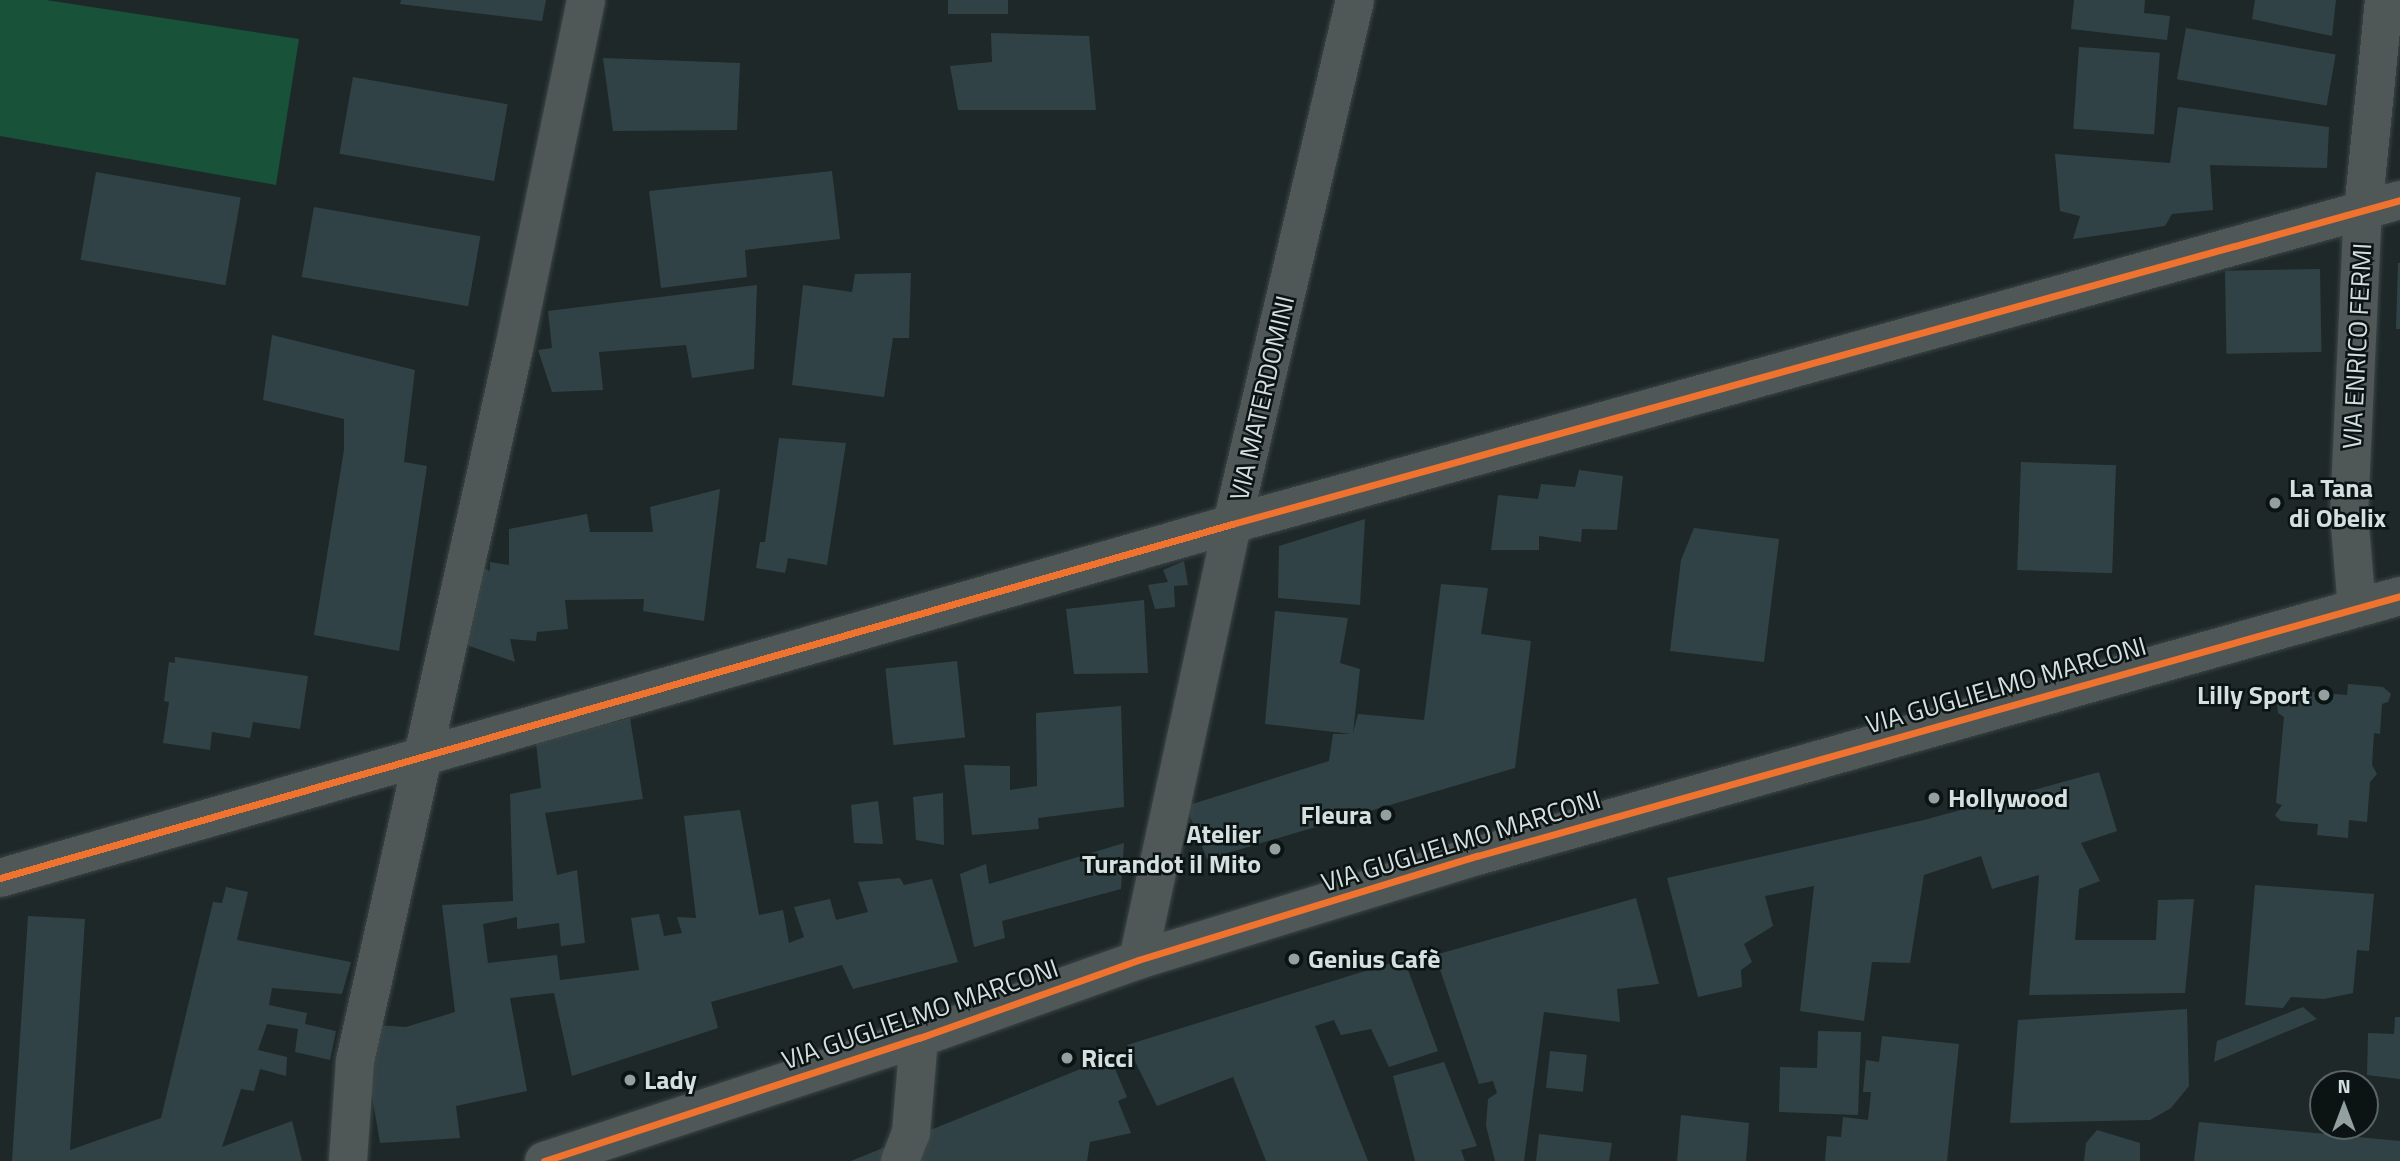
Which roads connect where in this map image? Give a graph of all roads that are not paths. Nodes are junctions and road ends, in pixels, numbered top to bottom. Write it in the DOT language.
graph roads {
  1 [pos="586,0"];
  2 [pos="1354,0"];
  3 [pos="2384,0"];
  4 [pos="2400,200"];
  5 [pos="2363,211"];
  6 [pos="1232,524"];
  7 [pos="2400,596"];
  8 [pos="2357,608"];
  9 [pos="423,757"];
  10 [pos="0,878"];
  11 [pos="1138,961"];
  12 [pos="919,1038"];
  13 [pos="348,1161"];
  14 [pos="544,1161"];
  15 [pos="900,1161"];
  1 -- 9 [label="street"];
  2 -- 6 [label="street, VIA MATERDOMINI"];
  3 -- 5 [label="street, VIA ENRICO FERMI"];
  4 -- 5 [label="street"];
  5 -- 6 [label="street"];
  5 -- 8 [label="street, VIA ENRICO FERMI"];
  6 -- 9 [label="street"];
  6 -- 11 [label="street, VIA MATERDOMINI"];
  7 -- 8 [label="street, VIA GUGLIELMO MARCONI"];
  8 -- 11 [label="street, VIA GUGLIELMO MARCONI"];
  9 -- 10 [label="street"];
  9 -- 13 [label="street"];
  11 -- 12 [label="street, VIA GUGLIELMO MARCONI"];
  12 -- 14 [label="street, VIA GUGLIELMO MARCONI"];
  12 -- 15 [label="street"];
}
